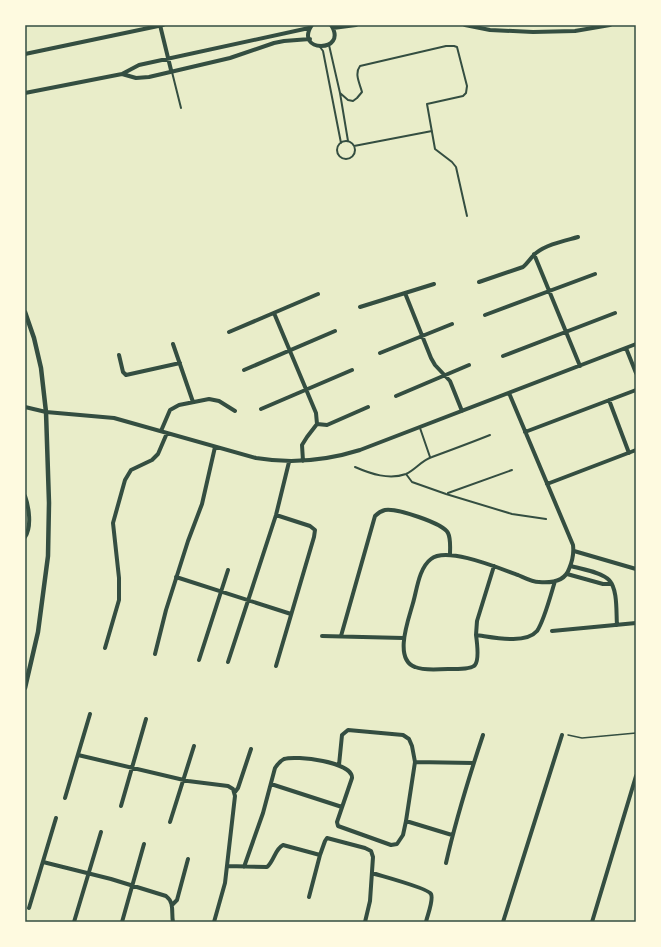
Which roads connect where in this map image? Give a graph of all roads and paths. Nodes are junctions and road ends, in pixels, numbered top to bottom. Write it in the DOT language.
graph roads {
  1 [pos="161,25"];
  2 [pos="356,25"];
  3 [pos="465,25"];
  4 [pos="610,25"];
  5 [pos="311,27"];
  6 [pos="332,27"];
  7 [pos="310,40"];
  8 [pos="329,44"];
  9 [pos="320,46"];
  10 [pos="25,54"];
  11 [pos="168,60"];
  12 [pos="171,70"];
  13 [pos="122,74"];
  14 [pos="25,93"];
  15 [pos="340,93"];
  16 [pos="181,108"];
  17 [pos="432,131"];
  18 [pos="348,142"];
  19 [pos="341,143"];
  20 [pos="354,146"];
  21 [pos="467,216"];
  22 [pos="578,237"];
  23 [pos="534,254"];
  24 [pos="594,274"];
  25 [pos="479,282"];
  26 [pos="434,284"];
  27 [pos="549,290"];
  28 [pos="405,293"];
  29 [pos="318,294"];
  30 [pos="360,307"];
  31 [pos="25,312"];
  32 [pos="274,313"];
  33 [pos="615,313"];
  34 [pos="486,316"];
  35 [pos="452,324"];
  36 [pos="335,331"];
  37 [pos="229,332"];
  38 [pos="566,332"];
  39 [pos="422,336"];
  40 [pos="173,344"];
  41 [pos="636,344"];
  42 [pos="626,348"];
  43 [pos="290,351"];
  44 [pos="380,352"];
  45 [pos="119,355"];
  46 [pos="503,356"];
  47 [pos="180,363"];
  48 [pos="469,365"];
  49 [pos="580,366"];
  50 [pos="244,370"];
  51 [pos="352,370"];
  52 [pos="636,373"];
  53 [pos="445,375"];
  54 [pos="306,390"];
  55 [pos="636,390"];
  56 [pos="509,393"];
  57 [pos="396,396"];
  58 [pos="609,400"];
  59 [pos="193,402"];
  60 [pos="25,407"];
  61 [pos="368,407"];
  62 [pos="261,409"];
  63 [pos="235,411"];
  64 [pos="462,411"];
  65 [pos="46,412"];
  66 [pos="317,424"];
  67 [pos="419,427"];
  68 [pos="161,431"];
  69 [pos="525,432"];
  70 [pos="167,433"];
  71 [pos="490,435"];
  72 [pos="215,447"];
  73 [pos="636,450"];
  74 [pos="629,453"];
  75 [pos="430,457"];
  76 [pos="303,461"];
  77 [pos="289,462"];
  78 [pos="355,467"];
  79 [pos="512,470"];
  80 [pos="406,474"];
  81 [pos="547,484"];
  82 [pos="446,494"];
  83 [pos="25,496"];
  84 [pos="276,515"];
  85 [pos="546,519"];
  86 [pos="25,537"];
  87 [pos="574,551"];
  88 [pos="450,554"];
  89 [pos="494,566"];
  90 [pos="571,566"];
  91 [pos="636,569"];
  92 [pos="228,570"];
  93 [pos="567,574"];
  94 [pos="176,577"];
  95 [pos="555,581"];
  96 [pos="612,584"];
  97 [pos="220,592"];
  98 [pos="247,601"];
  99 [pos="291,614"];
  100 [pos="636,623"];
  101 [pos="617,625"];
  102 [pos="552,630"];
  103 [pos="476,635"];
  104 [pos="322,636"];
  105 [pos="341,636"];
  106 [pos="403,638"];
  107 [pos="105,648"];
  108 [pos="154,654"];
  109 [pos="199,660"];
  110 [pos="228,662"];
  111 [pos="276,666"];
  112 [pos="25,688"];
  113 [pos="90,714"];
  114 [pos="146,719"];
  115 [pos="636,734"];
  116 [pos="483,735"];
  117 [pos="562,735"];
  118 [pos="194,746"];
  119 [pos="251,749"];
  120 [pos="78,755"];
  121 [pos="415,762"];
  122 [pos="473,763"];
  123 [pos="339,765"];
  124 [pos="132,768"];
  125 [pos="636,776"];
  126 [pos="184,780"];
  127 [pos="272,784"];
  128 [pos="235,792"];
  129 [pos="65,798"];
  130 [pos="121,806"];
  131 [pos="342,807"];
  132 [pos="56,818"];
  133 [pos="406,821"];
  134 [pos="170,822"];
  135 [pos="101,832"];
  136 [pos="452,835"];
  137 [pos="144,844"];
  138 [pos="320,855"];
  139 [pos="188,859"];
  140 [pos="43,862"];
  141 [pos="446,863"];
  142 [pos="227,866"];
  143 [pos="244,866"];
  144 [pos="88,874"];
  145 [pos="372,874"];
  146 [pos="132,886"];
  147 [pos="309,897"];
  148 [pos="172,905"];
  149 [pos="29,908"];
  150 [pos="74,922"];
  151 [pos="122,922"];
  152 [pos="173,922"];
  153 [pos="214,922"];
  154 [pos="365,922"];
  155 [pos="426,922"];
  156 [pos="503,922"];
  157 [pos="592,922"];
  1 -- 10 [label="street"];
  1 -- 11 [label="street"];
  2 -- 6 [label="street"];
  3 -- 4 [label="street"];
  5 -- 7 [label="street"];
  5 -- 11 [label="street"];
  6 -- 8 [label="street"];
  7 -- 9 [label="street"];
  7 -- 12 [label="street"];
  8 -- 9 [label="street"];
  8 -- 15 [label="lane"];
  9 -- 19 [label="lane"];
  11 -- 12 [label="street"];
  11 -- 13 [label="street"];
  12 -- 13 [label="street"];
  12 -- 16 [label="lane"];
  13 -- 14 [label="street"];
  15 -- 17 [label="lane"];
  15 -- 18 [label="lane"];
  17 -- 20 [label="lane"];
  17 -- 21 [label="lane"];
  18 -- 19 [label="lane"];
  18 -- 20 [label="lane"];
  19 -- 20 [label="lane"];
  22 -- 23 [label="street"];
  23 -- 25 [label="street"];
  23 -- 27 [label="street"];
  24 -- 27 [label="street"];
  26 -- 28 [label="street"];
  27 -- 34 [label="street"];
  27 -- 38 [label="street"];
  28 -- 30 [label="street"];
  28 -- 39 [label="street"];
  29 -- 32 [label="street"];
  31 -- 65 [label="street"];
  32 -- 37 [label="street"];
  32 -- 43 [label="street"];
  33 -- 38 [label="street"];
  35 -- 39 [label="street"];
  36 -- 43 [label="street"];
  38 -- 46 [label="street"];
  38 -- 49 [label="street"];
  39 -- 44 [label="street"];
  39 -- 53 [label="street"];
  40 -- 47 [label="street"];
  41 -- 42 [label="street"];
  42 -- 49 [label="street"];
  42 -- 52 [label="street"];
  43 -- 50 [label="street"];
  43 -- 54 [label="street"];
  45 -- 47 [label="street"];
  47 -- 59 [label="street"];
  48 -- 53 [label="street"];
  49 -- 56 [label="street"];
  51 -- 54 [label="street"];
  53 -- 57 [label="street"];
  53 -- 64 [label="street"];
  54 -- 62 [label="street"];
  54 -- 66 [label="street"];
  55 -- 58 [label="street"];
  56 -- 64 [label="street"];
  56 -- 69 [label="street"];
  58 -- 69 [label="street"];
  58 -- 74 [label="street"];
  59 -- 63 [label="street"];
  59 -- 68 [label="street"];
  60 -- 65 [label="street"];
  61 -- 66 [label="street"];
  64 -- 67 [label="street"];
  65 -- 68 [label="street"];
  65 -- 112 [label="street"];
  66 -- 76 [label="street"];
  67 -- 75 [label="lane"];
  67 -- 76 [label="street"];
  68 -- 70 [label="street"];
  69 -- 81 [label="street"];
  70 -- 72 [label="street"];
  70 -- 107 [label="street"];
  71 -- 75 [label="lane"];
  72 -- 77 [label="street"];
  72 -- 94 [label="street"];
  73 -- 74 [label="street"];
  74 -- 81 [label="street"];
  75 -- 80 [label="lane"];
  76 -- 77 [label="street"];
  77 -- 84 [label="street"];
  78 -- 80 [label="lane"];
  79 -- 82 [label="lane"];
  80 -- 82 [label="lane"];
  81 -- 87 [label="street"];
  82 -- 85 [label="lane"];
  83 -- 86 [label="street"];
  84 -- 98 [label="street"];
  84 -- 99 [label="street"];
  87 -- 90 [label="street"];
  87 -- 91 [label="street"];
  88 -- 89 [label="street"];
  88 -- 105 [label="street"];
  88 -- 106 [label="street"];
  89 -- 95 [label="street"];
  89 -- 103 [label="street"];
  90 -- 93 [label="street"];
  90 -- 96 [label="street"];
  92 -- 97 [label="street"];
  93 -- 95 [label="street"];
  93 -- 96 [label="street"];
  94 -- 97 [label="street"];
  94 -- 108 [label="street"];
  95 -- 103 [label="street"];
  96 -- 101 [label="street"];
  97 -- 98 [label="street"];
  97 -- 109 [label="street"];
  98 -- 99 [label="street"];
  98 -- 110 [label="street"];
  99 -- 111 [label="street"];
  100 -- 101 [label="street"];
  101 -- 102 [label="street"];
  103 -- 106 [label="street"];
  104 -- 105 [label="street"];
  105 -- 106 [label="street"];
  113 -- 120 [label="street"];
  114 -- 124 [label="street"];
  115 -- 117 [label="path"];
  116 -- 122 [label="street"];
  117 -- 156 [label="street"];
  118 -- 126 [label="street"];
  119 -- 128 [label="street"];
  120 -- 124 [label="street"];
  120 -- 129 [label="street"];
  121 -- 122 [label="street"];
  121 -- 123 [label="street"];
  121 -- 133 [label="street"];
  122 -- 136 [label="street"];
  123 -- 127 [label="street"];
  123 -- 131 [label="street"];
  124 -- 126 [label="street"];
  124 -- 130 [label="street"];
  125 -- 157 [label="street"];
  126 -- 128 [label="street"];
  126 -- 134 [label="street"];
  127 -- 131 [label="street"];
  127 -- 143 [label="street"];
  128 -- 142 [label="street"];
  131 -- 133 [label="street"];
  132 -- 140 [label="street"];
  133 -- 136 [label="street"];
  135 -- 144 [label="street"];
  136 -- 141 [label="street"];
  137 -- 146 [label="street"];
  138 -- 143 [label="street"];
  138 -- 145 [label="street"];
  138 -- 147 [label="street"];
  139 -- 148 [label="street"];
  140 -- 144 [label="street"];
  140 -- 149 [label="street"];
  142 -- 143 [label="street"];
  142 -- 153 [label="street"];
  144 -- 146 [label="street"];
  144 -- 150 [label="street"];
  145 -- 154 [label="street"];
  145 -- 155 [label="street"];
  146 -- 148 [label="street"];
  146 -- 151 [label="street"];
  148 -- 152 [label="street"];
}
